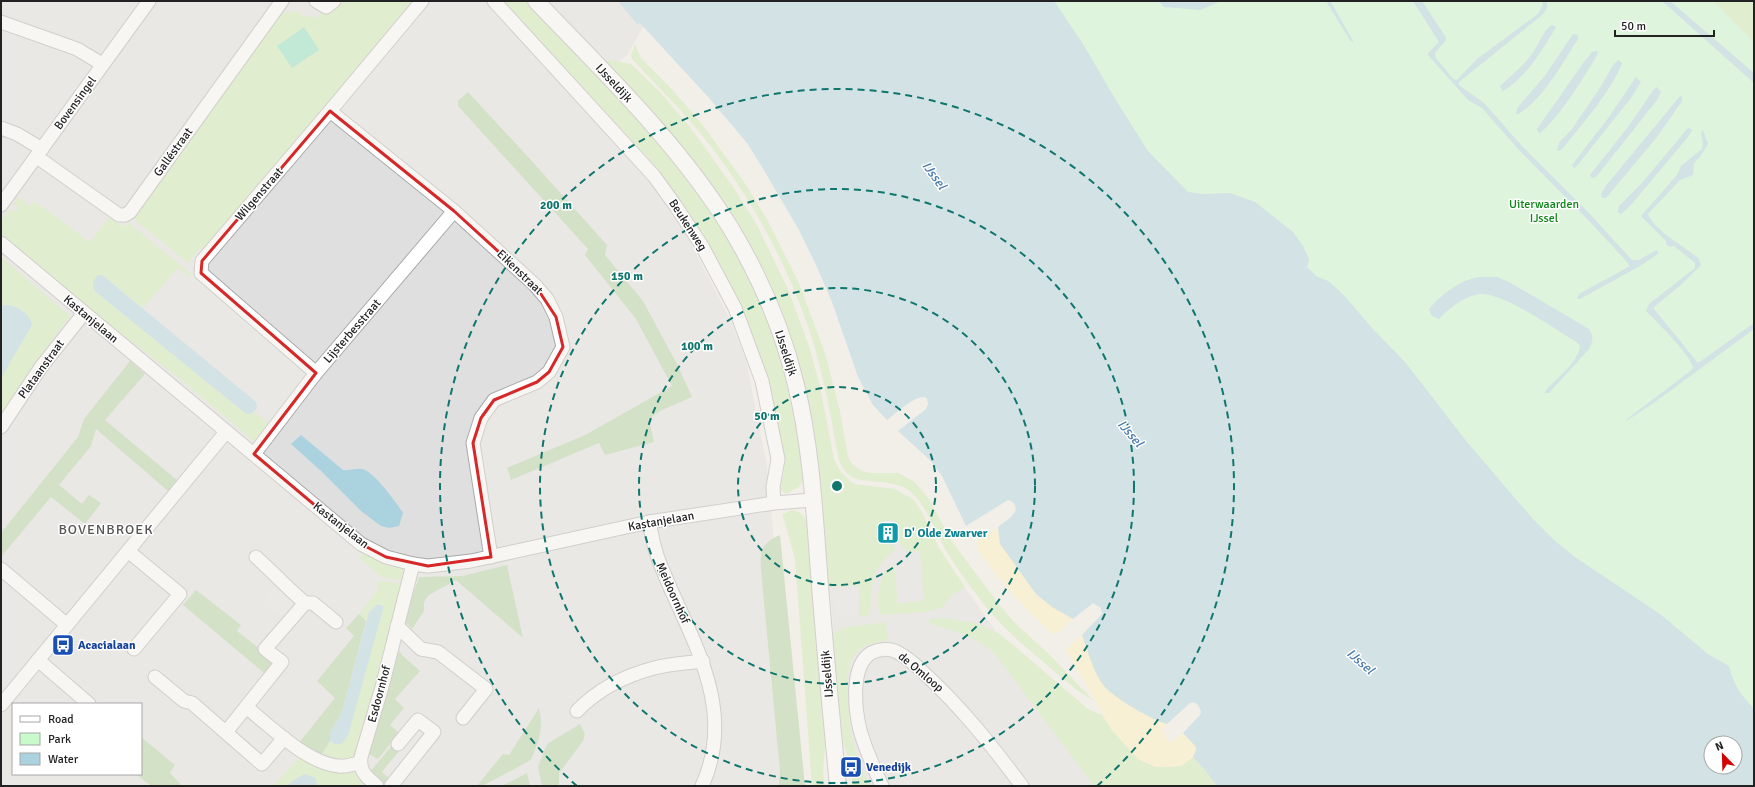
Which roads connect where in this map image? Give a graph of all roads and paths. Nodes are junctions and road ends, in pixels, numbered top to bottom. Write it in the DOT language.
graph roads {
  1 [pos="149,1"];
  2 [pos="282,1"];
  3 [pos="316,1"];
  4 [pos="334,1"];
  5 [pos="422,1"];
  6 [pos="494,1"];
  7 [pos="536,1"];
  8 [pos="1,22"];
  9 [pos="102,64"];
  10 [pos="330,111"];
  11 [pos="1,128"];
  12 [pos="39,153"];
  13 [pos="1,204"];
  14 [pos="454,211"];
  15 [pos="1,243"];
  16 [pos="84,313"];
  17 [pos="316,373"];
  18 [pos="1,427"];
  19 [pos="226,432"];
  20 [pos="254,454"];
  21 [pos="813,500"];
  22 [pos="774,503"];
  23 [pos="649,522"];
  24 [pos="128,551"];
  25 [pos="256,557"];
  26 [pos="491,557"];
  27 [pos="413,564"];
  28 [pos="1,569"];
  29 [pos="305,603"];
  30 [pos="336,622"];
  31 [pos="67,625"];
  32 [pos="397,626"];
  33 [pos="134,649"];
  34 [pos="38,660"];
  35 [pos="703,661"];
  36 [pos="155,677"];
  37 [pos="87,703"];
  38 [pos="1,705"];
  39 [pos="246,707"];
  40 [pos="577,711"];
  41 [pos="463,718"];
  42 [pos="226,732"];
  43 [pos="284,738"];
  44 [pos="398,744"];
  45 [pos="360,763"];
  46 [pos="377,786"];
  47 [pos="391,786"];
  48 [pos="702,786"];
  49 [pos="838,786"];
  50 [pos="882,786"];
  51 [pos="1022,786"];
  1 -- 9 [label="street, Bovensingel"];
  2 -- 12 [label="street, Galléstraat"];
  3 -- 4 [label="street"];
  5 -- 10 [label="street, Wilgenstraat"];
  6 -- 22 [label="street, Beukenweg"];
  7 -- 21 [label="street, IJsseldijk"];
  8 -- 9 [label="street"];
  9 -- 12 [label="street, Bovensingel"];
  10 -- 14 [label="street, Eikenstraat"];
  10 -- 17 [label="street, Wilgenstraat"];
  11 -- 12 [label="street"];
  12 -- 13 [label="street, Bovensingel"];
  14 -- 17 [label="street, Lijsterbesstraat"];
  14 -- 26 [label="street, Eikenstraat"];
  15 -- 16 [label="street, Kastanjelaan"];
  16 -- 18 [label="street, Plataanstraat"];
  16 -- 19 [label="street, Kastanjelaan"];
  17 -- 20 [label="street, Lijsterbesstraat"];
  19 -- 20 [label="street, Kastanjelaan"];
  19 -- 24 [label="street"];
  20 -- 27 [label="street, Kastanjelaan"];
  21 -- 22 [label="street, Kastanjelaan"];
  21 -- 49 [label="street, IJsseldijk"];
  22 -- 23 [label="street, Kastanjelaan"];
  23 -- 26 [label="street, Kastanjelaan"];
  23 -- 35 [label="street, Meidoornhof"];
  24 -- 31 [label="street"];
  24 -- 33 [label="street"];
  25 -- 29 [label="street"];
  26 -- 27 [label="street, Kastanjelaan"];
  27 -- 32 [label="street, Esdoornhof"];
  28 -- 31 [label="street"];
  29 -- 30 [label="street"];
  29 -- 39 [label="street"];
  31 -- 34 [label="street"];
  32 -- 41 [label="street"];
  32 -- 45 [label="street, Esdoornhof"];
  34 -- 37 [label="street"];
  34 -- 38 [label="street"];
  35 -- 40 [label="street"];
  35 -- 48 [label="street, Meidoornhof"];
  36 -- 42 [label="street"];
  39 -- 42 [label="street"];
  39 -- 43 [label="street"];
  42 -- 43 [label="street"];
  43 -- 45 [label="street"];
  44 -- 47 [label="street"];
  45 -- 46 [label="street"];
  50 -- 51 [label="street, de Omloop"];
}
